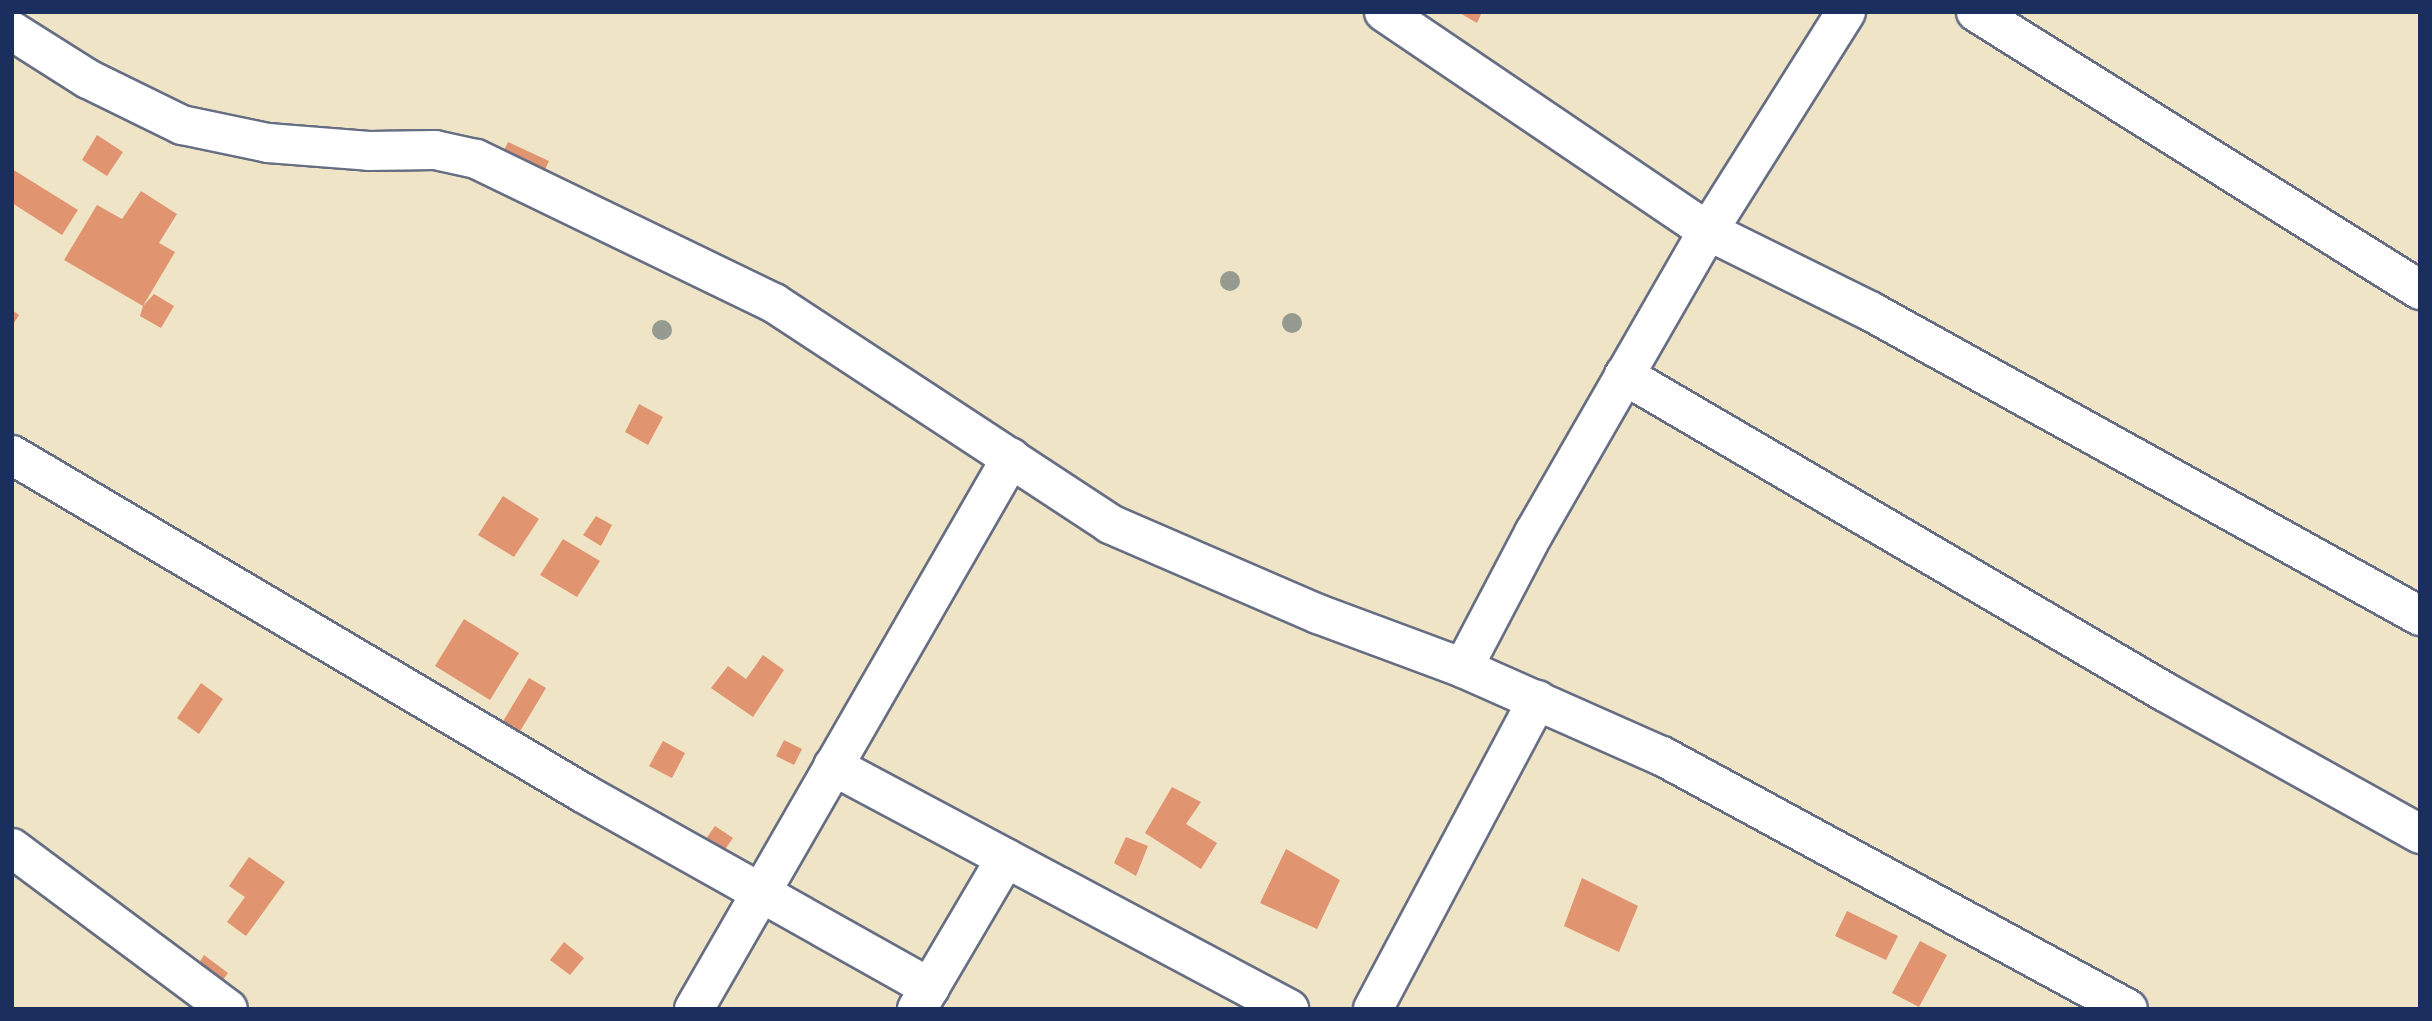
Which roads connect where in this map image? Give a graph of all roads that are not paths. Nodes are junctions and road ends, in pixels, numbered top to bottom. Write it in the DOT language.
graph roads {
  1 [pos="1384,12"];
  2 [pos="1846,12"];
  3 [pos="1976,12"];
  4 [pos="12,31"];
  5 [pos="1708,231"];
  6 [pos="2420,290"];
  7 [pos="1624,375"];
  8 [pos="12,455"];
  9 [pos="1012,458"];
  10 [pos="2420,616"];
  11 [pos="1463,668"];
  12 [pos="1537,701"];
  13 [pos="833,766"];
  14 [pos="2420,834"];
  15 [pos="12,848"];
  16 [pos="1006,858"];
  17 [pos="760,891"];
  18 [pos="924,998"];
  19 [pos="228,1009"];
  20 [pos="694,1009"];
  21 [pos="1289,1009"];
  22 [pos="1373,1009"];
  23 [pos="2128,1009"];
  1 -- 5 [label="street"];
  2 -- 5 [label="street"];
  3 -- 6 [label="street"];
  4 -- 9 [label="street"];
  5 -- 7 [label="street"];
  5 -- 10 [label="street"];
  7 -- 11 [label="street"];
  7 -- 14 [label="street"];
  8 -- 17 [label="street"];
  9 -- 11 [label="street"];
  9 -- 13 [label="street"];
  11 -- 12 [label="street"];
  12 -- 22 [label="street"];
  12 -- 23 [label="street"];
  13 -- 16 [label="street"];
  13 -- 17 [label="street"];
  15 -- 19 [label="street"];
  16 -- 18 [label="street"];
  16 -- 21 [label="street"];
  17 -- 18 [label="street"];
  17 -- 20 [label="street"];
}
